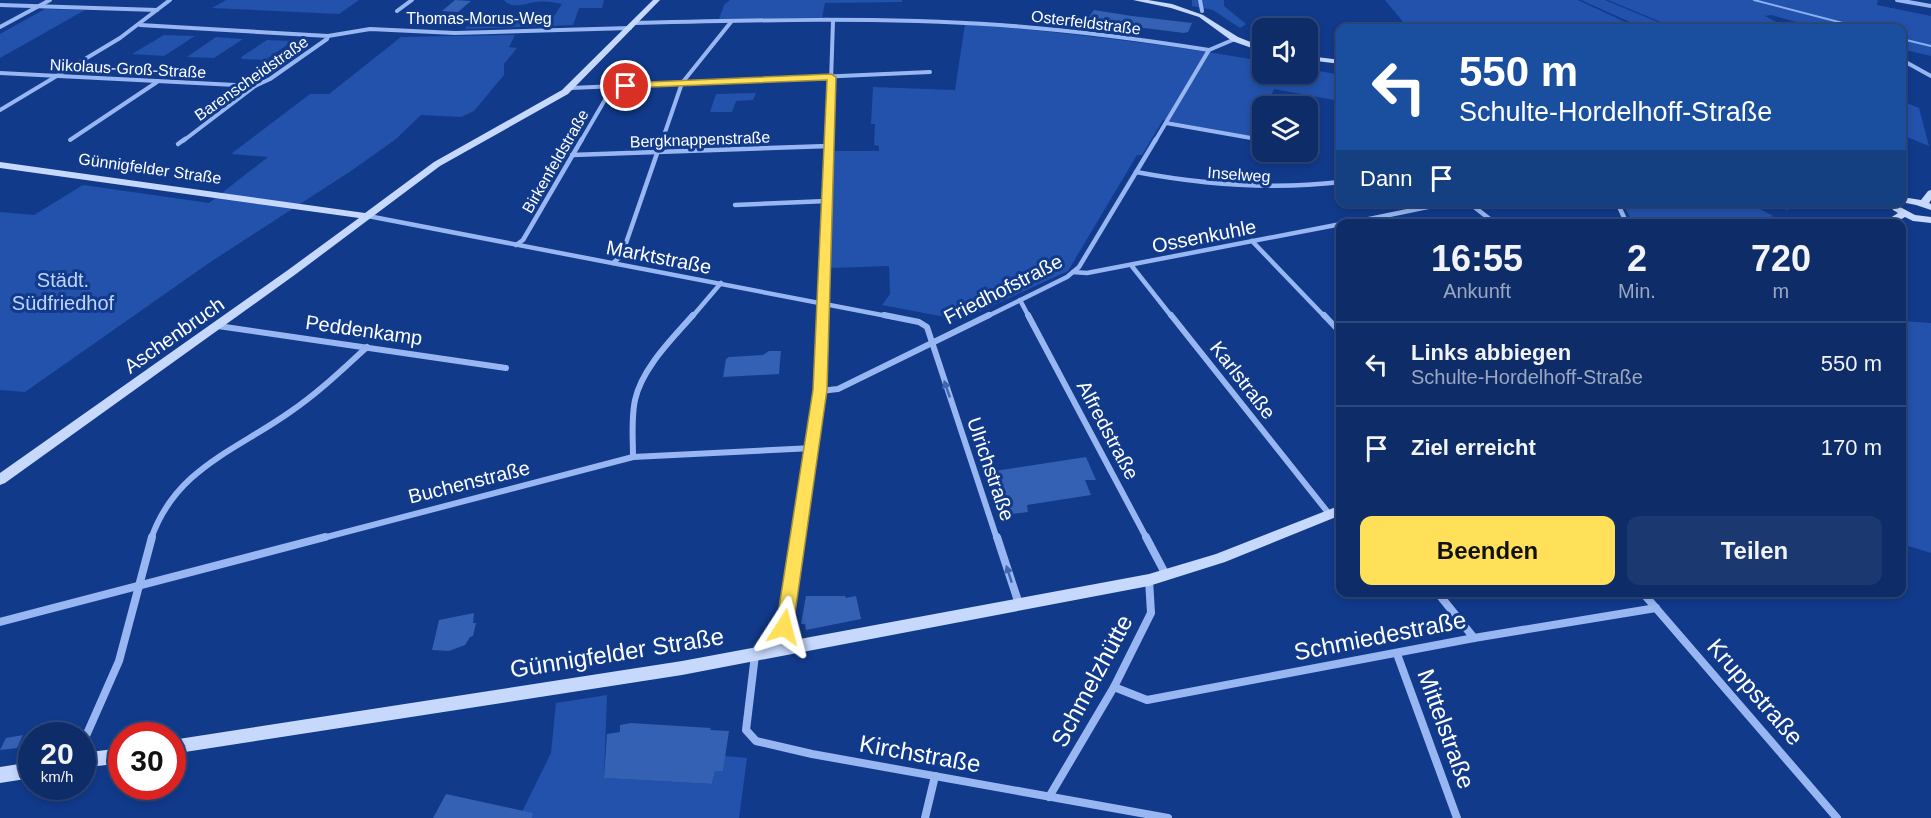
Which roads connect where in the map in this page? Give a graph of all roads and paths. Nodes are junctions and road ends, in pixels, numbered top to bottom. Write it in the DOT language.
graph roads {
  1 [pos="50,0"];
  2 [pos="170,0"];
  3 [pos="412,0"];
  4 [pos="657,0"];
  5 [pos="1136,0"];
  6 [pos="1200,0"];
  7 [pos="1897,0"];
  8 [pos="0,5"];
  9 [pos="39,6"];
  10 [pos="1931,6"];
  11 [pos="157,10"];
  12 [pos="397,11"];
  13 [pos="1202,11"];
  14 [pos="833,21"];
  15 [pos="731,22"];
  16 [pos="140,25"];
  17 [pos="632,25"];
  18 [pos="0,27"];
  19 [pos="328,36"];
  20 [pos="1235,39"];
  21 [pos="1252,46"];
  22 [pos="1209,50"];
  23 [pos="1318,59"];
  24 [pos="1336,61"];
  25 [pos="1906,62"];
  26 [pos="930,72"];
  27 [pos="0,73"];
  28 [pos="57,76"];
  29 [pos="1931,76"];
  30 [pos="831,77"];
  31 [pos="157,82"];
  32 [pos="682,83"];
  33 [pos="255,86"];
  34 [pos="613,86"];
  35 [pos="571,88"];
  36 [pos="0,110"];
  37 [pos="1166,123"];
  38 [pos="1252,138"];
  39 [pos="70,140"];
  40 [pos="178,144"];
  41 [pos="829,146"];
  42 [pos="658,152"];
  43 [pos="572,155"];
  44 [pos="0,165"];
  45 [pos="1136,172"];
  46 [pos="1336,183"];
  47 [pos="1931,193"];
  48 [pos="826,201"];
  49 [pos="1906,201"];
  50 [pos="735,205"];
  51 [pos="1927,205"];
  52 [pos="1430,207"];
  53 [pos="1474,207"];
  54 [pos="1896,207"];
  55 [pos="1904,214"];
  56 [pos="368,216"];
  57 [pos="1377,219"];
  58 [pos="1490,219"];
  59 [pos="1894,219"];
  60 [pos="1931,220"];
  61 [pos="1336,225"];
  62 [pos="1252,241"];
  63 [pos="516,245"];
  64 [pos="614,263"];
  65 [pos="1131,265"];
  66 [pos="1073,272"];
  67 [pos="721,283"];
  68 [pos="1020,300"];
  69 [pos="823,303"];
  70 [pos="218,326"];
  71 [pos="1336,328"];
  72 [pos="932,344"];
  73 [pos="367,347"];
  74 [pos="506,368"];
  75 [pos="820,390"];
  76 [pos="813,448"];
  77 [pos="633,457"];
  78 [pos="0,480"];
  79 [pos="1335,513"];
  80 [pos="1166,576"];
  81 [pos="1149,580"];
  82 [pos="139,585"];
  83 [pos="1441,597"];
  84 [pos="1646,597"];
  85 [pos="1019,605"];
  86 [pos="1656,608"];
  87 [pos="0,622"];
  88 [pos="1474,638"];
  89 [pos="781,649"];
  90 [pos="1397,654"];
  91 [pos="755,655"];
  92 [pos="1114,687"];
  93 [pos="92,722"];
  94 [pos="186,745"];
  95 [pos="18,772"];
  96 [pos="0,775"];
  97 [pos="935,777"];
  98 [pos="1050,797"];
  99 [pos="925,818"];
  100 [pos="1168,818"];
  101 [pos="1458,818"];
  102 [pos="1837,818"];
  1 -- 9 [label="street"];
  2 -- 11 [label="street"];
  3 -- 12 [label="street"];
  4 -- 17 [label="street, Aschenbruch"];
  5 -- 20 [label="street"];
  6 -- 13 [label="street"];
  7 -- 10 [label="street"];
  8 -- 9 [label="street"];
  9 -- 11 [label="street"];
  9 -- 18 [label="street"];
  11 -- 16 [label="street"];
  14 -- 15 [label="street, Osterfeldstraße"];
  14 -- 22 [label="street, Osterfeldstraße"];
  14 -- 30 [label="street"];
  15 -- 17 [label="street, Osterfeldstraße"];
  15 -- 32 [label="street"];
  16 -- 19 [label="street, Barenscheidstraße"];
  16 -- 28 [label="street"];
  17 -- 19 [label="street, Thomas-Morus-Weg"];
  17 -- 35 [label="street, Aschenbruch"];
  19 -- 33 [label="street, Barenscheidstraße"];
  20 -- 21 [label="street"];
  20 -- 22 [label="street"];
  22 -- 37 [label="street, Friedhofstraße"];
  23 -- 24 [label="street"];
  25 -- 29 [label="street"];
  26 -- 30 [label="street"];
  27 -- 28 [label="street, Nikolaus-Groß-Straße"];
  28 -- 31 [label="street, Nikolaus-Groß-Straße"];
  28 -- 36 [label="street"];
  30 -- 32 [label="street"];
  30 -- 41 [label="street"];
  31 -- 33 [label="street, Nikolaus-Groß-Straße"];
  31 -- 39 [label="street"];
  32 -- 34 [label="street"];
  32 -- 42 [label="street"];
  33 -- 40 [label="street, Barenscheidstraße"];
  34 -- 35 [label="street"];
  34 -- 43 [label="street, Birkenfeldstraße"];
  35 -- 56 [label="street, Aschenbruch"];
  37 -- 38 [label="street"];
  37 -- 45 [label="street, Friedhofstraße"];
  41 -- 42 [label="street, Bergknappenstraße"];
  41 -- 48 [label="street"];
  42 -- 43 [label="street, Bergknappenstraße"];
  42 -- 64 [label="street"];
  43 -- 63 [label="street, Birkenfeldstraße"];
  44 -- 56 [label="street, Günnigfelder Straße"];
  45 -- 46 [label="street, Inselweg"];
  45 -- 66 [label="street, Friedhofstraße"];
  47 -- 51 [label="street"];
  48 -- 50 [label="street"];
  48 -- 69 [label="street"];
  49 -- 51 [label="street"];
  52 -- 57 [label="street, Ossenkuhle"];
  53 -- 58 [label="street"];
  54 -- 55 [label="street"];
  55 -- 59 [label="street"];
  55 -- 60 [label="street"];
  56 -- 63 [label="street, Marktstraße"];
  56 -- 70 [label="street, Aschenbruch"];
  61 -- 62 [label="street, Ossenkuhle"];
  62 -- 65 [label="street, Ossenkuhle"];
  62 -- 71 [label="street"];
  63 -- 64 [label="street, Marktstraße"];
  64 -- 67 [label="street, Marktstraße"];
  65 -- 66 [label="street, Ossenkuhle"];
  65 -- 79 [label="street, Karlstraße"];
  66 -- 68 [label="street, Friedhofstraße"];
  67 -- 69 [label="street, Marktstraße"];
  67 -- 77 [label="street"];
  68 -- 72 [label="street, Friedhofstraße"];
  68 -- 80 [label="street, Alfredstraße"];
  69 -- 72 [label="street, Marktstraße"];
  69 -- 75 [label="street"];
  70 -- 73 [label="street, Peddenkamp"];
  70 -- 78 [label="street, Aschenbruch"];
  72 -- 75 [label="street, Friedhofstraße"];
  85 -- 72 [label="street, Ulrichstraße, one-way"];
  73 -- 74 [label="street, Peddenkamp"];
  73 -- 82 [label="street"];
  75 -- 76 [label="street"];
  76 -- 77 [label="street, Buchenstraße"];
  76 -- 89 [label="street"];
  77 -- 82 [label="street, Buchenstraße"];
  79 -- 80 [label="street, Günnigfelder Straße"];
  80 -- 81 [label="street, Günnigfelder Straße"];
  81 -- 85 [label="street, Günnigfelder Straße"];
  81 -- 92 [label="street, Schmelzhütte"];
  82 -- 87 [label="street, Buchenstraße"];
  82 -- 93 [label="street"];
  83 -- 88 [label="street"];
  84 -- 86 [label="street, Kruppstraße"];
  85 -- 89 [label="street, Günnigfelder Straße"];
  86 -- 88 [label="street, Schmiedestraße"];
  86 -- 102 [label="street, Kruppstraße"];
  88 -- 90 [label="street, Schmiedestraße"];
  89 -- 91 [label="street, Günnigfelder Straße"];
  90 -- 92 [label="street, Schmiedestraße"];
  90 -- 101 [label="street, Mittelstraße"];
  91 -- 94 [label="street, Günnigfelder Straße"];
  91 -- 97 [label="street, Kirchstraße"];
  92 -- 98 [label="street, Schmelzhütte"];
  95 -- 96 [label="street"];
  97 -- 98 [label="street, Kirchstraße"];
  97 -- 99 [label="street"];
  98 -- 100 [label="street, Kirchstraße"];
}
